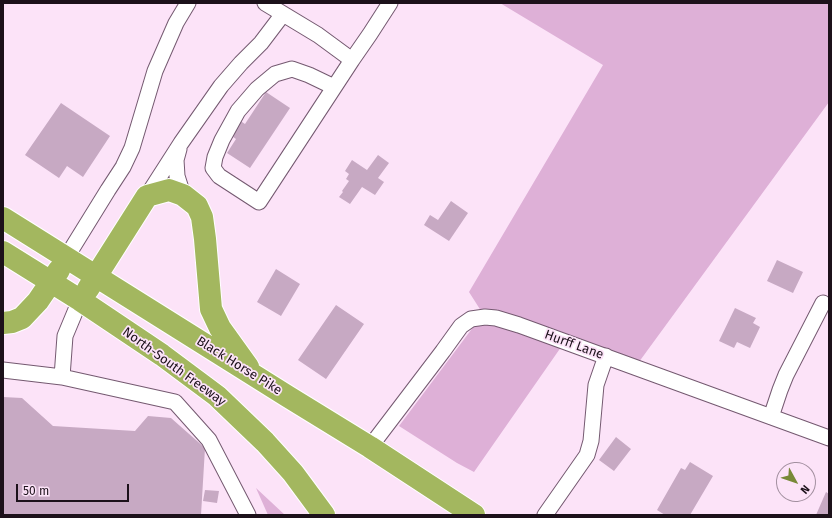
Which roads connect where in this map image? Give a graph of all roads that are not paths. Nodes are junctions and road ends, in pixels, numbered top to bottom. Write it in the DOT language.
graph roads {
  1 [pos="188,3"];
  2 [pos="265,3"];
  3 [pos="390,3"];
  4 [pos="283,14"];
  5 [pos="352,60"];
  6 [pos="334,87"];
  7 [pos="181,143"];
  8 [pos="184,195"];
  9 [pos="147,196"];
  10 [pos="3,218"];
  11 [pos="3,252"];
  12 [pos="66,258"];
  13 [pos="96,277"];
  14 [pos="51,282"];
  15 [pos="80,300"];
  16 [pos="822,303"];
  17 [pos="3,323"];
  18 [pos="606,356"];
  19 [pos="3,370"];
  20 [pos="255,376"];
  21 [pos="62,377"];
  22 [pos="771,417"];
  23 [pos="829,438"];
  24 [pos="370,447"];
  25 [pos="293,473"];
  26 [pos="248,515"];
  27 [pos="314,515"];
  28 [pos="324,515"];
  29 [pos="474,515"];
  30 [pos="545,515"];
  1 -- 12 [label="street"];
  2 -- 4 [label="street"];
  3 -- 5 [label="street"];
  4 -- 5 [label="street"];
  4 -- 7 [label="street"];
  5 -- 6 [label="street"];
  6 -- 6 [label="street"];
  7 -- 8 [label="street"];
  7 -- 9 [label="street"];
  8 -- 9 [label="highway"];
  8 -- 20 [label="highway"];
  9 -- 13 [label="highway"];
  10 -- 12 [label="highway, Black Horse Pike"];
  11 -- 14 [label="highway"];
  12 -- 13 [label="highway, Black Horse Pike"];
  12 -- 14 [label="highway"];
  13 -- 15 [label="highway"];
  13 -- 20 [label="highway, Black Horse Pike"];
  14 -- 15 [label="highway"];
  14 -- 17 [label="highway"];
  15 -- 21 [label="street"];
  15 -- 25 [label="highway, North-South Freeway"];
  16 -- 22 [label="street"];
  18 -- 22 [label="street, Hurff Lane"];
  18 -- 24 [label="street, Hurff Lane"];
  18 -- 30 [label="street"];
  19 -- 21 [label="street"];
  20 -- 24 [label="highway, Black Horse Pike"];
  21 -- 26 [label="street"];
  22 -- 23 [label="street, Hurff Lane"];
  24 -- 29 [label="highway, Black Horse Pike"];
  25 -- 27 [label="highway"];
  25 -- 28 [label="highway, North-South Freeway"];
}
